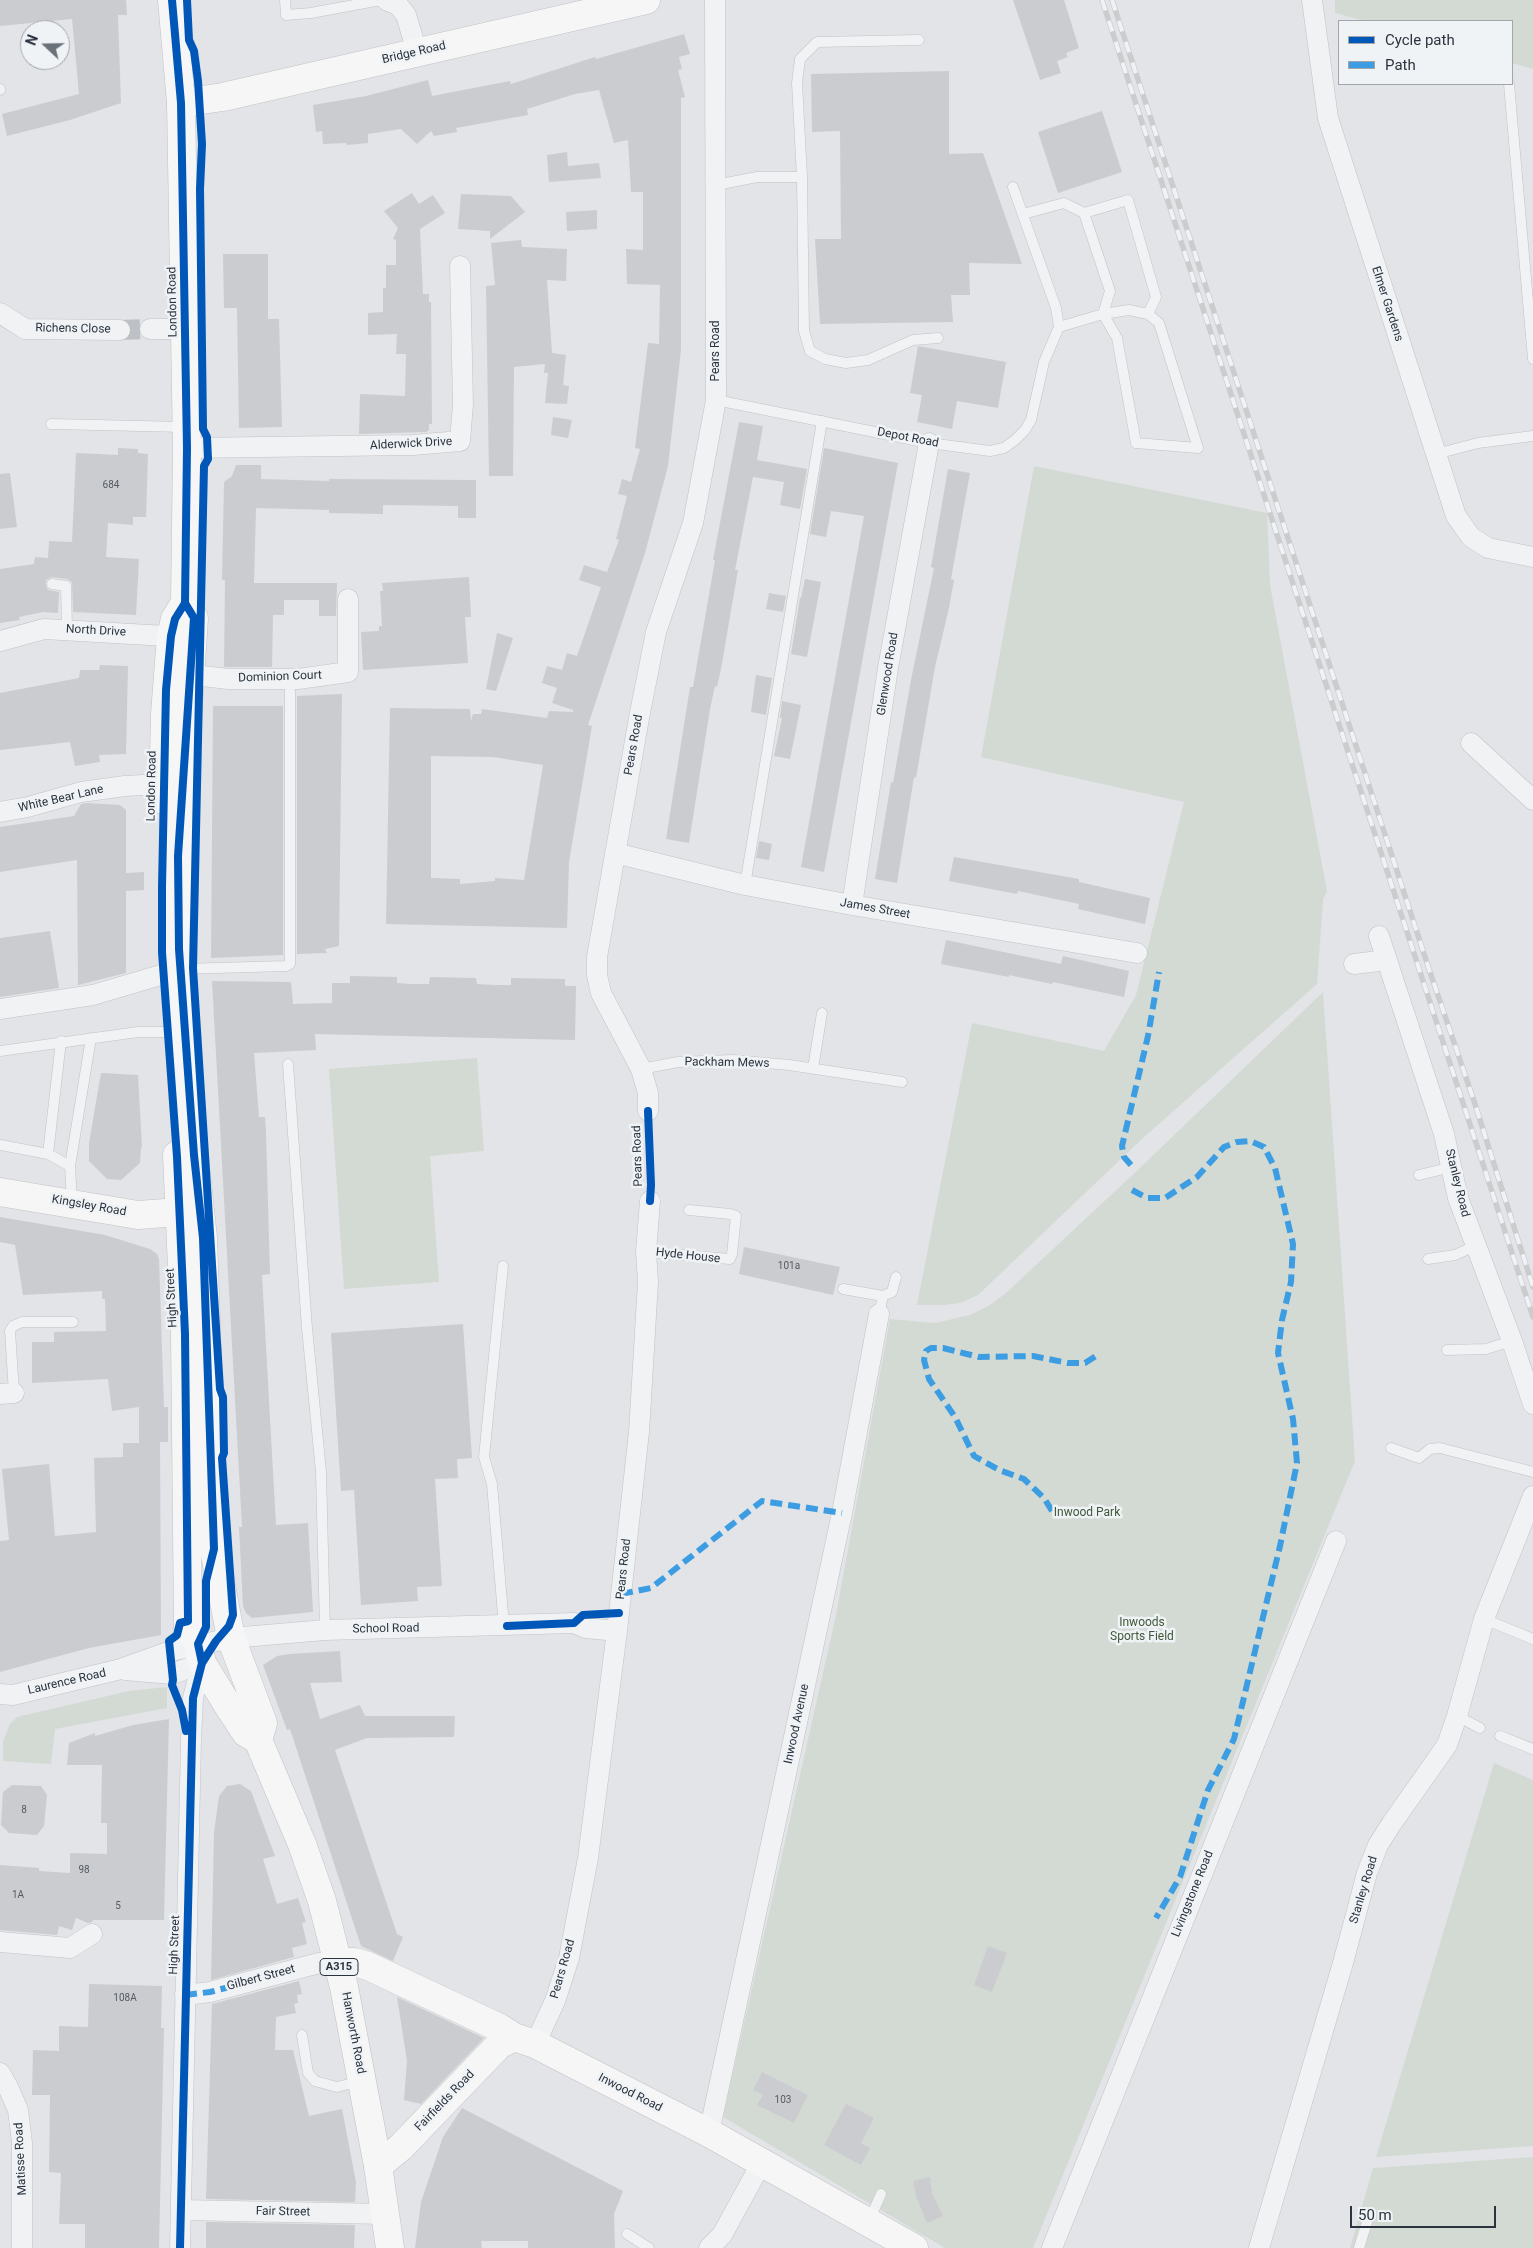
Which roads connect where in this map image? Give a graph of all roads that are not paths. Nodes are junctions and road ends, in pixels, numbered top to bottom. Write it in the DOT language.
graph roads {
  1 [pos="172,0"];
  2 [pos="285,0"];
  3 [pos="381,0"];
  4 [pos="386,0"];
  5 [pos="646,0"];
  6 [pos="715,0"];
  7 [pos="1312,0"];
  8 [pos="587,7"];
  9 [pos="919,40"];
  10 [pos="417,52"];
  11 [pos="1509,85"];
  12 [pos="181,103"];
  13 [pos="802,177"];
  14 [pos="716,185"];
  15 [pos="1013,187"];
  16 [pos="1084,213"];
  17 [pos="1023,214"];
  18 [pos="460,266"];
  19 [pos="0,314"];
  20 [pos="1103,314"];
  21 [pos="1148,314"];
  22 [pos="1060,327"];
  23 [pos="150,329"];
  24 [pos="184,329"];
  25 [pos="120,330"];
  26 [pos="938,338"];
  27 [pos="1533,359"];
  28 [pos="716,400"];
  29 [pos="822,421"];
  30 [pos="51,424"];
  31 [pos="1533,436"];
  32 [pos="187,438"];
  33 [pos="929,443"];
  34 [pos="1436,454"];
  35 [pos="1533,557"];
  36 [pos="52,584"];
  37 [pos="348,599"];
  38 [pos="67,629"];
  39 [pos="182,637"];
  40 [pos="0,641"];
  41 [pos="179,674"];
  42 [pos="290,691"];
  43 [pos="1471,743"];
  44 [pos="172,783"];
  45 [pos="1533,800"];
  46 [pos="0,812"];
  47 [pos="615,853"];
  48 [pos="745,885"];
  49 [pos="852,905"];
  50 [pos="1379,936"];
  51 [pos="1137,953"];
  52 [pos="1387,960"];
  53 [pos="1354,964"];
  54 [pos="172,971"];
  55 [pos="0,1009"];
  56 [pos="822,1013"];
  57 [pos="177,1031"];
  58 [pos="91,1038"];
  59 [pos="61,1041"];
  60 [pos="0,1051"];
  61 [pos="288,1064"];
  62 [pos="813,1068"];
  63 [pos="641,1069"];
  64 [pos="902,1082"];
  65 [pos="648,1111"];
  66 [pos="0,1145"];
  67 [pos="48,1154"];
  68 [pos="70,1166"];
  69 [pos="1452,1167"];
  70 [pos="1419,1175"];
  71 [pos="0,1192"];
  72 [pos="650,1201"];
  73 [pos="72,1203"];
  74 [pos="689,1210"];
  75 [pos="190,1211"];
  76 [pos="1476,1246"];
  77 [pos="646,1252"];
  78 [pos="1428,1259"];
  79 [pos="503,1266"];
  80 [pos="896,1277"];
  81 [pos="842,1289"];
  82 [pos="881,1305"];
  83 [pos="73,1322"];
  84 [pos="1512,1341"];
  85 [pos="1447,1350"];
  86 [pos="7,1393"];
  87 [pos="1533,1404"];
  88 [pos="1391,1448"];
  89 [pos="1533,1472"];
  90 [pos="1533,1496"];
  91 [pos="1529,1518"];
  92 [pos="1336,1541"];
  93 [pos="214,1549"];
  94 [pos="1484,1619"];
  95 [pos="504,1626"];
  96 [pos="325,1630"];
  97 [pos="617,1631"];
  98 [pos="231,1638"];
  99 [pos="1533,1639"];
  100 [pos="200,1653"];
  101 [pos="7,1694"];
  102 [pos="0,1710"];
  103 [pos="1457,1716"];
  104 [pos="1480,1728"];
  105 [pos="1500,1736"];
  106 [pos="258,1740"];
  107 [pos="1533,1749"];
  108 [pos="92,1934"];
  109 [pos="0,1942"];
  110 [pos="337,1962"];
  111 [pos="185,1996"];
  112 [pos="302,2035"];
  113 [pos="525,2040"];
  114 [pos="0,2073"];
  115 [pos="362,2081"];
  116 [pos="709,2133"];
  117 [pos="762,2162"];
  118 [pos="378,2166"];
  119 [pos="881,2194"];
  120 [pos="181,2210"];
  121 [pos="385,2214"];
  122 [pos="869,2221"];
  123 [pos="1367,2222"];
  124 [pos="627,2234"];
  125 [pos="22,2248"];
  126 [pos="180,2248"];
  127 [pos="390,2248"];
  128 [pos="650,2248"];
  129 [pos="709,2248"];
  130 [pos="914,2248"];
  131 [pos="1052,2248"];
  132 [pos="1259,2248"];
  133 [pos="1359,2248"];
  1 -- 12 [label="main road, London Road / A315"];
  2 -- 3 [label="lane"];
  4 -- 10 [label="street"];
  5 -- 8 [label="main road, Bridge Road"];
  6 -- 14 [label="street, Pears Road"];
  7 -- 34 [label="street, Elmer Gardens"];
  8 -- 10 [label="main road, Bridge Road"];
  9 -- 13 [label="lane"];
  10 -- 12 [label="main road, Bridge Road"];
  11 -- 27 [label="lane"];
  12 -- 24 [label="main road, London Road / A315"];
  13 -- 14 [label="lane"];
  13 -- 26 [label="lane"];
  14 -- 28 [label="street, Pears Road"];
  15 -- 17 [label="lane"];
  16 -- 17 [label="lane"];
  16 -- 20 [label="lane"];
  16 -- 21 [label="lane"];
  17 -- 22 [label="lane"];
  18 -- 32 [label="street, Alderwick Drive"];
  19 -- 25 [label="street, Richens Close"];
  20 -- 21 [label="lane"];
  20 -- 21 [label="lane"];
  20 -- 22 [label="lane"];
  22 -- 33 [label="lane, Depot Road"];
  23 -- 24 [label="street"];
  24 -- 32 [label="main road, London Road / A315"];
  28 -- 29 [label="lane, Depot Road"];
  28 -- 47 [label="street, Pears Road"];
  29 -- 33 [label="lane, Depot Road"];
  29 -- 48 [label="lane"];
  30 -- 32 [label="lane"];
  31 -- 34 [label="lane"];
  32 -- 39 [label="main road, London Road / A315"];
  33 -- 49 [label="street, Glenwood Road"];
  34 -- 35 [label="street, Elmer Gardens"];
  36 -- 38 [label="lane"];
  37 -- 41 [label="street, Dominion Court"];
  38 -- 39 [label="street, North Drive"];
  38 -- 40 [label="street, North Drive"];
  39 -- 41 [label="main road, London Road / A315"];
  41 -- 44 [label="main road, London Road / A315"];
  42 -- 54 [label="lane"];
  43 -- 45 [label="street"];
  44 -- 46 [label="street, White Bear Lane"];
  44 -- 54 [label="main road, London Road / A315"];
  47 -- 48 [label="street, James Street"];
  47 -- 63 [label="street, Pears Road"];
  48 -- 49 [label="street, James Street"];
  49 -- 51 [label="street, James Street"];
  50 -- 52 [label="street, Stanley Road"];
  52 -- 53 [label="street"];
  52 -- 69 [label="street, Stanley Road"];
  54 -- 55 [label="street"];
  54 -- 57 [label="main road, High Street / A315"];
  56 -- 62 [label="lane"];
  57 -- 58 [label="lane"];
  57 -- 75 [label="main road, High Street / A315"];
  58 -- 59 [label="lane"];
  58 -- 68 [label="lane"];
  59 -- 60 [label="lane"];
  59 -- 67 [label="lane"];
  61 -- 96 [label="lane"];
  62 -- 63 [label="lane, Packham Mews"];
  62 -- 64 [label="lane, Packham Mews"];
  63 -- 65 [label="street, Pears Road"];
  66 -- 67 [label="lane"];
  67 -- 68 [label="lane"];
  68 -- 73 [label="lane"];
  69 -- 70 [label="lane"];
  69 -- 76 [label="street, Stanley Road"];
  71 -- 73 [label="main road, Kingsley Road"];
  72 -- 77 [label="street, Pears Road"];
  73 -- 75 [label="main road, Kingsley Road"];
  74 -- 77 [label="lane, Hyde House"];
  75 -- 93 [label="main road, High Street / A315"];
  75 -- 100 [label="main road, High Street / A315"];
  76 -- 78 [label="lane"];
  76 -- 84 [label="street, Stanley Road"];
  77 -- 97 [label="street, Pears Road"];
  79 -- 95 [label="lane"];
  80 -- 82 [label="lane"];
  81 -- 82 [label="lane"];
  82 -- 116 [label="street, Inwood Avenue"];
  83 -- 86 [label="lane"];
  84 -- 85 [label="lane"];
  84 -- 87 [label="street, Stanley Road"];
  88 -- 89 [label="lane"];
  90 -- 91 [label="street, Stanley Road"];
  91 -- 94 [label="street, Stanley Road"];
  92 -- 131 [label="street, Livingstone Road"];
  93 -- 98 [label="main road, High Street / A315"];
  93 -- 100 [label="main road"];
  94 -- 99 [label="lane"];
  94 -- 103 [label="street, Stanley Road"];
  95 -- 96 [label="street, School Road"];
  95 -- 97 [label="street, School Road"];
  96 -- 98 [label="street, School Road"];
  97 -- 113 [label="street, Pears Road"];
  98 -- 100 [label="street, School Road"];
  98 -- 106 [label="main road, A315"];
  100 -- 101 [label="street, Laurence Road"];
  100 -- 106 [label="main road, Hanworth Road / A315"];
  100 -- 111 [label="street, High Street"];
  101 -- 102 [label="street, Laurence Road"];
  103 -- 104 [label="lane"];
  103 -- 132 [label="street, Stanley Road"];
  105 -- 107 [label="lane"];
  106 -- 110 [label="main road, Hanworth Road / A315"];
  108 -- 109 [label="street"];
  110 -- 111 [label="street, Gilbert Street"];
  110 -- 113 [label="main road, Inwood Road"];
  110 -- 115 [label="main road, Hanworth Road / A315"];
  111 -- 120 [label="street, High Street"];
  112 -- 115 [label="lane"];
  113 -- 116 [label="main road, Inwood Road"];
  113 -- 118 [label="main road, Fairfields Road"];
  114 -- 125 [label="street, Matisse Road"];
  115 -- 118 [label="main road, Hanworth Road / A315"];
  116 -- 117 [label="main road, Inwood Road"];
  117 -- 122 [label="main road, Inwood Road"];
  117 -- 129 [label="street"];
  118 -- 121 [label="main road, Hanworth Road / A315"];
  119 -- 122 [label="lane"];
  120 -- 121 [label="street, Fair Street"];
  120 -- 126 [label="street, High Street"];
  121 -- 127 [label="main road, Hanworth Road / A315"];
  122 -- 130 [label="main road, Inwood Road"];
  123 -- 133 [label="lane"];
  124 -- 128 [label="lane"];
}
